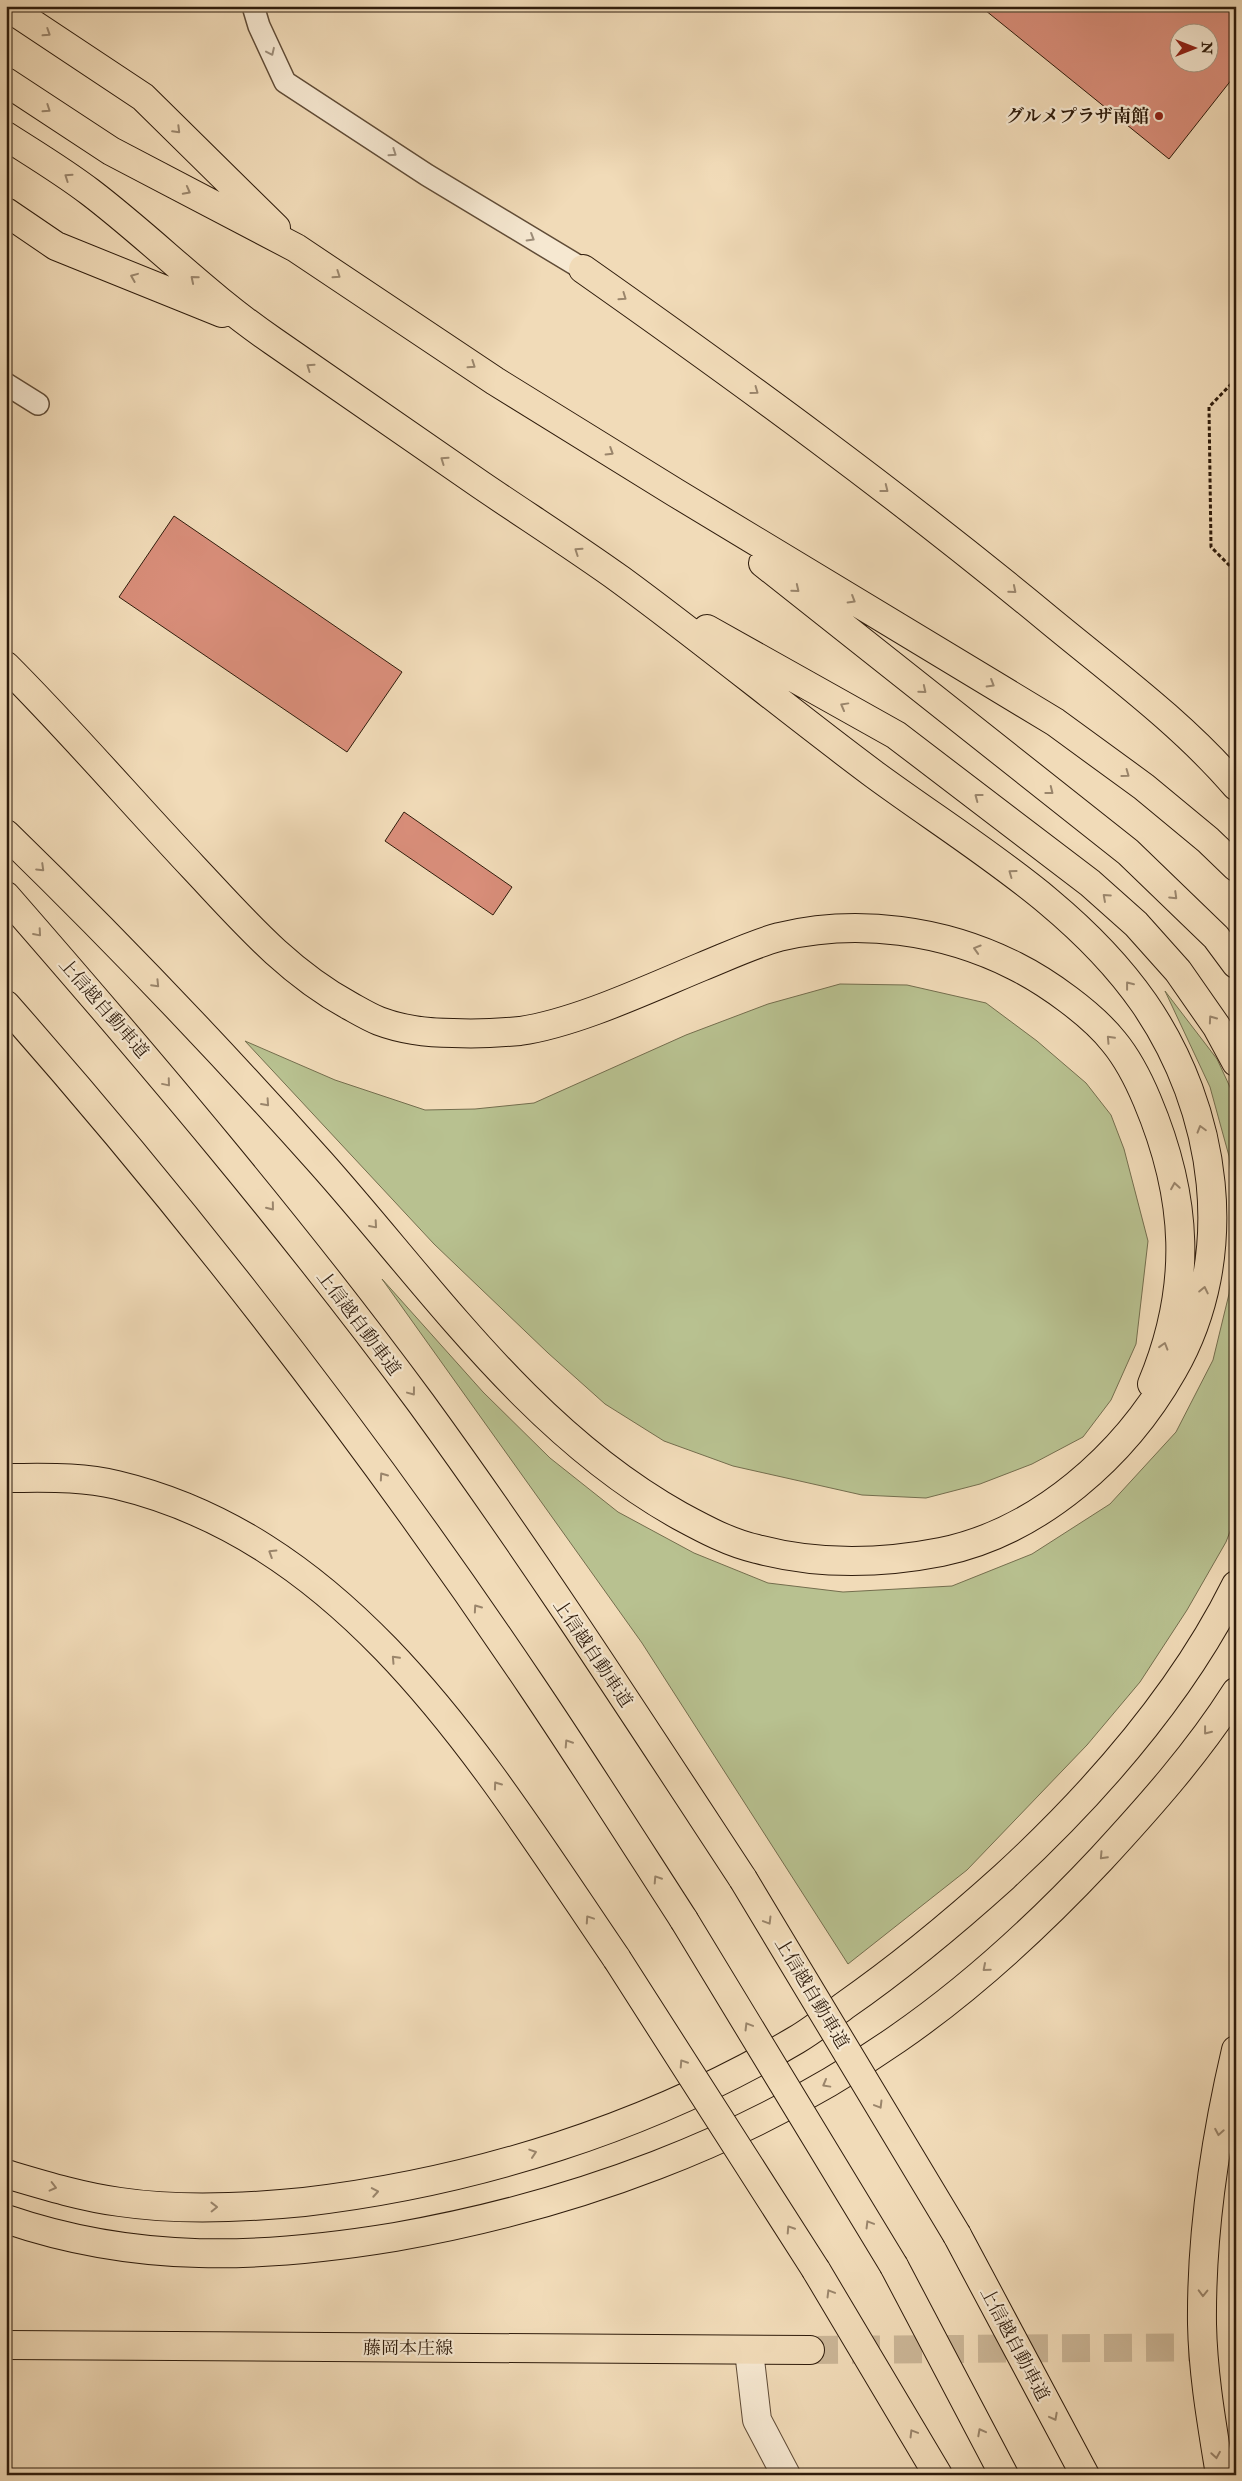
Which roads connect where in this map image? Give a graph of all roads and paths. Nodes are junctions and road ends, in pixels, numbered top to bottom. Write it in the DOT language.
graph roads {
  1 [pos="6,6"];
  2 [pos="253,6"];
  3 [pos="6,82"];
  4 [pos="6,136"];
  5 [pos="6,212"];
  6 [pos="296,248"];
  7 [pos="583,269"];
  8 [pos="245,322"];
  9 [pos="1236,380"];
  10 [pos="6,384"];
  11 [pos="38,404"];
  12 [pos="676,493"];
  13 [pos="1236,572"];
  14 [pos="618,579"];
  15 [pos="6,666"];
  16 [pos="1236,786"];
  17 [pos="6,834"];
  18 [pos="1236,867"];
  19 [pos="6,896"];
  20 [pos="1236,964"];
  21 [pos="6,1005"];
  22 [pos="1236,1062"];
  23 [pos="1124,1439"];
  24 [pos="6,1478"];
  25 [pos="1236,1585"];
  26 [pos="1236,1692"];
  27 [pos="1236,2050"];
  28 [pos="6,2174"];
  29 [pos="6,2219"];
  30 [pos="6,2345"];
  31 [pos="810,2350"];
  32 [pos="749,2351"];
  33 [pos="786,2475"];
  34 [pos="938,2475"];
  35 [pos="1004,2475"];
  36 [pos="1085,2475"];
  37 [pos="1220,2475"];
  1 -- 6 [label="main road, one-way"];
  2 -- 7 [label="lane, one-way"];
  3 -- 6 [label="main road, one-way"];
  8 -- 4 [label="main road, one-way"];
  8 -- 5 [label="main road, one-way"];
  6 -- 12 [label="main road, one-way"];
  7 -- 16 [label="main road, one-way"];
  14 -- 8 [label="main road, one-way"];
  9 -- 13 [label="path"];
  10 -- 11 [label="lane"];
  12 -- 18 [label="main road, one-way"];
  12 -- 20 [label="main road, one-way"];
  22 -- 14 [label="main road, one-way"];
  23 -- 14 [label="main road, one-way"];
  23 -- 15 [label="main road, one-way"];
  17 -- 23 [label="main road, one-way"];
  19 -- 36 [label="main road, 上信越自動車道, one-way, bridge"];
  35 -- 21 [label="main road, one-way, bridge"];
  34 -- 24 [label="main road, one-way, bridge"];
  28 -- 25 [label="main road, one-way"];
  26 -- 29 [label="main road, one-way"];
  27 -- 37 [label="main road, one-way"];
  30 -- 32 [label="main road, 藤岡本庄線"];
  31 -- 32 [label="main road, 藤岡本庄線"];
  32 -- 33 [label="street"];
}
